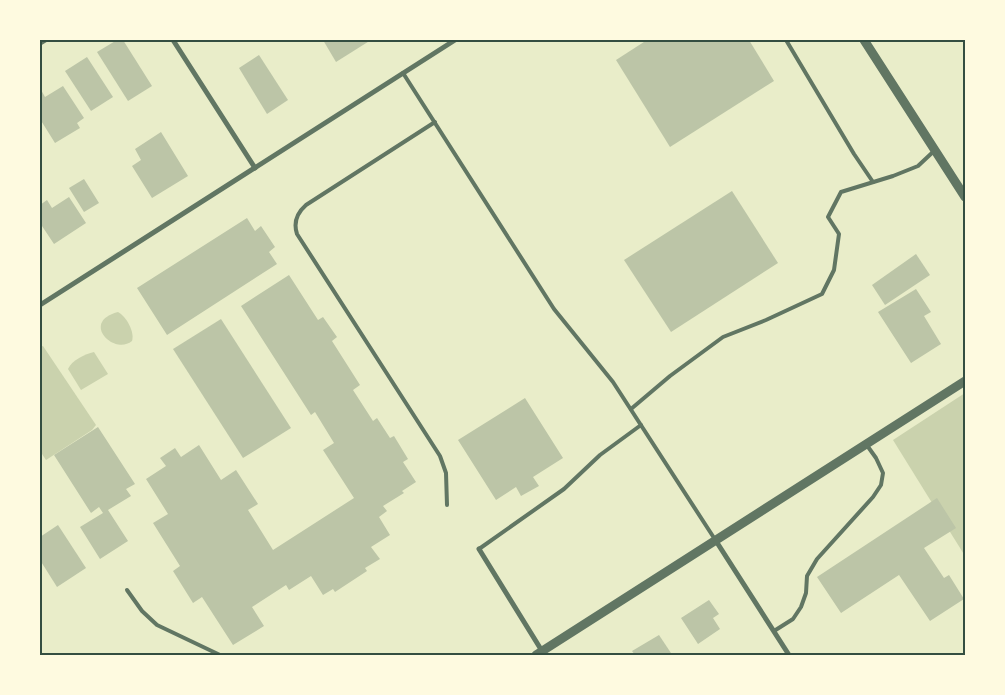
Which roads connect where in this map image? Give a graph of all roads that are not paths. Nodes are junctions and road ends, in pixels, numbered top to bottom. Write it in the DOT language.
graph roads {
  1 [pos="45,40"];
  2 [pos="173,40"];
  3 [pos="455,40"];
  4 [pos="786,40"];
  5 [pos="864,40"];
  6 [pos="40,43"];
  7 [pos="403,73"];
  8 [pos="435,122"];
  9 [pos="935,150"];
  10 [pos="255,168"];
  11 [pos="873,182"];
  12 [pos="965,197"];
  13 [pos="40,305"];
  14 [pos="965,380"];
  15 [pos="631,409"];
  16 [pos="641,425"];
  17 [pos="866,444"];
  18 [pos="447,505"];
  19 [pos="716,541"];
  20 [pos="479,549"];
  21 [pos="127,590"];
  22 [pos="774,631"];
  23 [pos="539,653"];
  24 [pos="220,655"];
  25 [pos="789,655"];
  1 -- 6 [label="street"];
  2 -- 10 [label="street"];
  3 -- 7 [label="street"];
  4 -- 11 [label="lane"];
  5 -- 9 [label="street"];
  7 -- 8 [label="lane"];
  7 -- 10 [label="street"];
  8 -- 15 [label="lane"];
  8 -- 18 [label="lane"];
  9 -- 11 [label="lane"];
  9 -- 12 [label="street"];
  10 -- 13 [label="street"];
  11 -- 15 [label="lane"];
  14 -- 17 [label="street"];
  15 -- 16 [label="lane"];
  16 -- 19 [label="lane"];
  16 -- 20 [label="lane"];
  17 -- 19 [label="street"];
  17 -- 22 [label="lane"];
  19 -- 22 [label="street"];
  19 -- 23 [label="street"];
  20 -- 23 [label="street"];
  21 -- 24 [label="lane"];
  22 -- 25 [label="street"];
}
